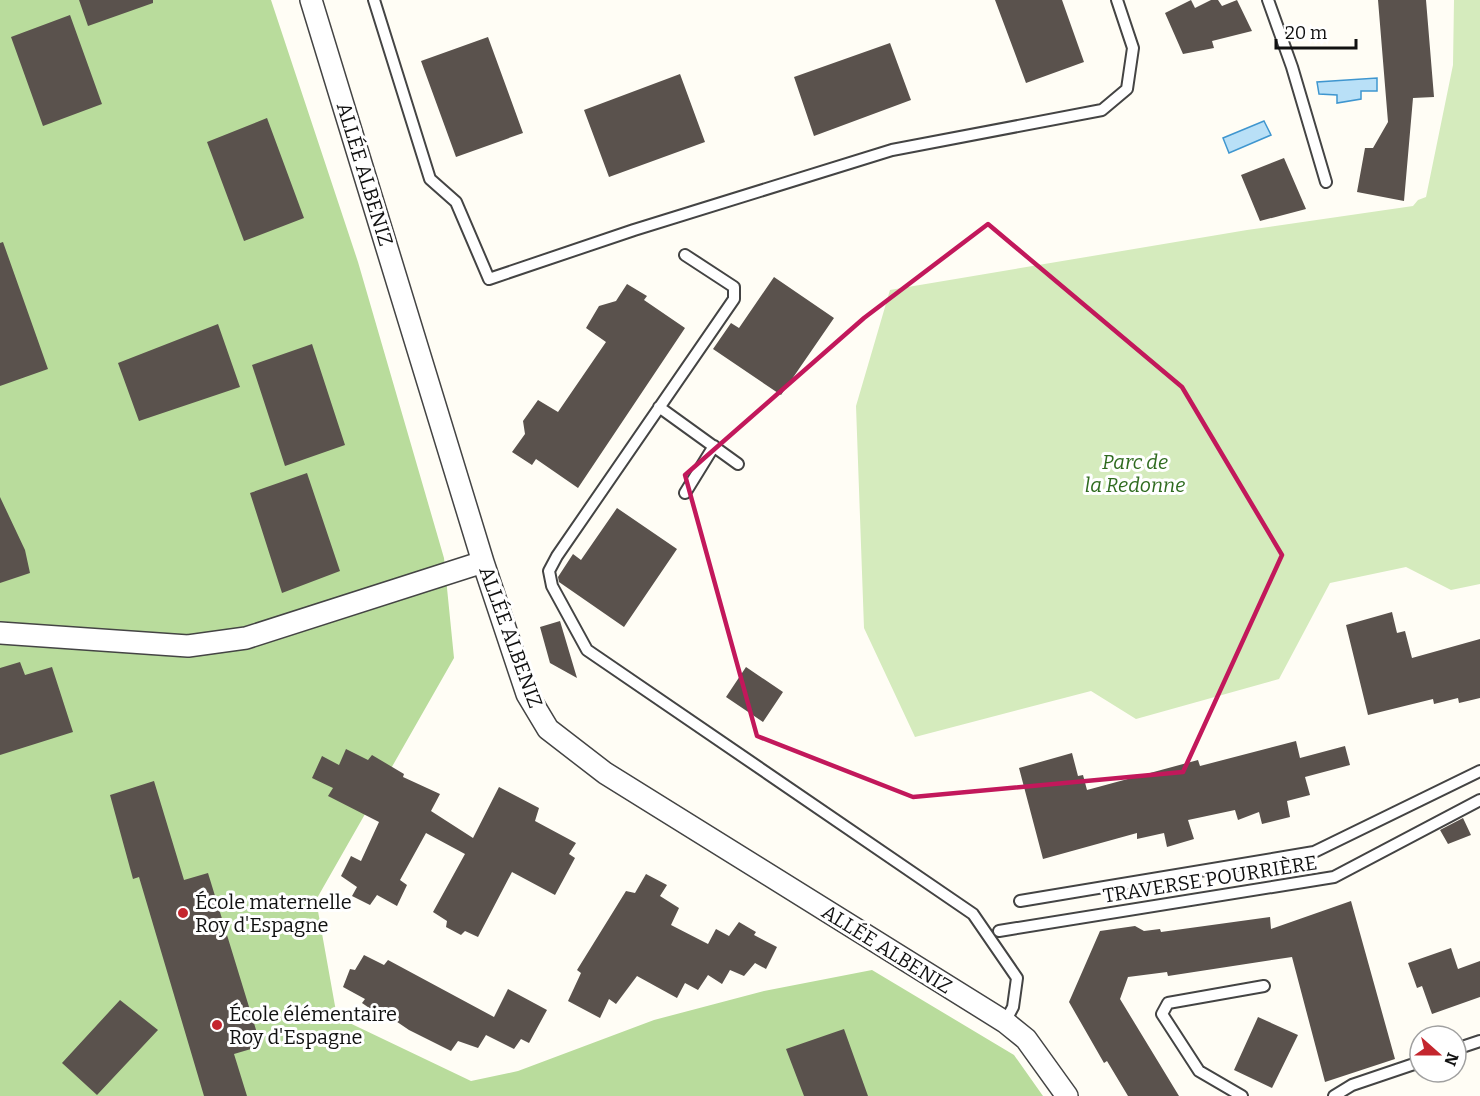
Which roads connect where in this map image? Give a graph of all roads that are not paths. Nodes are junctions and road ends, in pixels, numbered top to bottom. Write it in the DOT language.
graph roads {
  1 [pos="311,0"];
  2 [pos="374,0"];
  3 [pos="1117,0"];
  4 [pos="1268,0"];
  5 [pos="1326,182"];
  6 [pos="684,255"];
  7 [pos="659,407"];
  8 [pos="714,446"];
  9 [pos="738,464"];
  10 [pos="685,493"];
  11 [pos="483,562"];
  12 [pos="0,633"];
  13 [pos="1480,771"];
  14 [pos="1480,800"];
  15 [pos="1020,902"];
  16 [pos="999,931"];
  17 [pos="1264,986"];
  18 [pos="1005,1022"];
  19 [pos="1408,1066"];
  20 [pos="1066,1096"];
  21 [pos="1242,1096"];
  22 [pos="1334,1096"];
  1 -- 11 [label="street, ALLÉE ALBENIZ"];
  2 -- 3 [label="lane"];
  4 -- 5 [label="lane"];
  6 -- 7 [label="lane"];
  7 -- 8 [label="lane"];
  7 -- 18 [label="lane"];
  8 -- 9 [label="lane"];
  8 -- 10 [label="lane"];
  11 -- 12 [label="street"];
  11 -- 18 [label="street, ALLÉE ALBENIZ"];
  13 -- 15 [label="lane"];
  14 -- 16 [label="lane, TRAVERSE POURRIÈRE"];
  17 -- 21 [label="lane"];
  18 -- 20 [label="street, ALLÉE ALBENIZ"];
  19 -- 22 [label="lane"];
}
